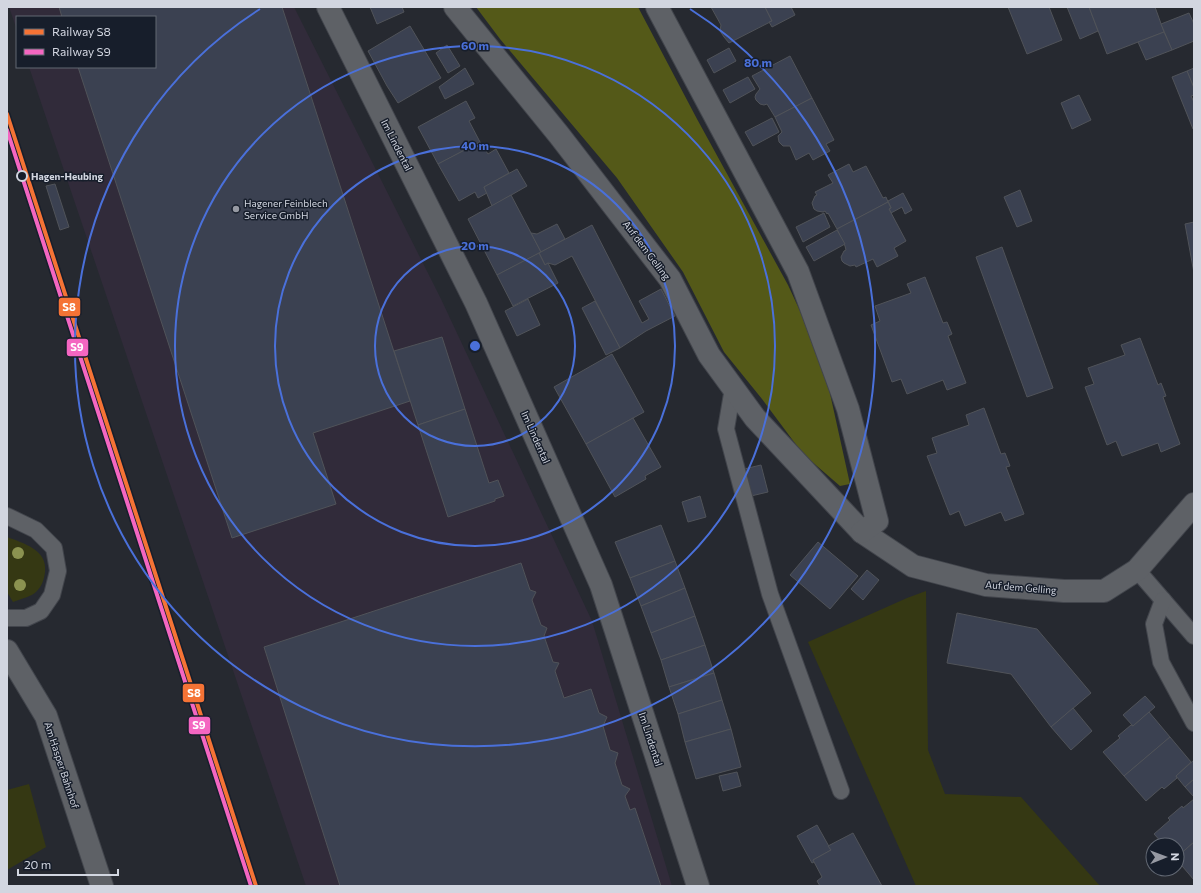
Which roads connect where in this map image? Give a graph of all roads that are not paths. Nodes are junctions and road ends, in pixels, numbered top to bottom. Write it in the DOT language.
graph roads {
  1 [pos="328,7"];
  2 [pos="456,7"];
  3 [pos="657,7"];
  4 [pos="733,388"];
  5 [pos="1194,504"];
  6 [pos="7,516"];
  7 [pos="862,532"];
  8 [pos="1138,570"];
  9 [pos="1163,600"];
  10 [pos="7,618"];
  11 [pos="1194,636"];
  12 [pos="7,651"];
  13 [pos="1194,723"];
  14 [pos="841,791"];
  15 [pos="102,886"];
  16 [pos="698,886"];
  1 -- 16 [label="street, Im Lindental"];
  2 -- 4 [label="street, Auf dem Gelling"];
  3 -- 7 [label="street"];
  4 -- 7 [label="street, Auf dem Gelling"];
  4 -- 14 [label="lane"];
  5 -- 8 [label="street, Auf dem Gelling"];
  6 -- 10 [label="lane"];
  7 -- 8 [label="street, Auf dem Gelling"];
  8 -- 9 [label="lane"];
  9 -- 11 [label="lane"];
  9 -- 13 [label="lane"];
  12 -- 15 [label="street, Am Hasper Bahnhof"];
}
